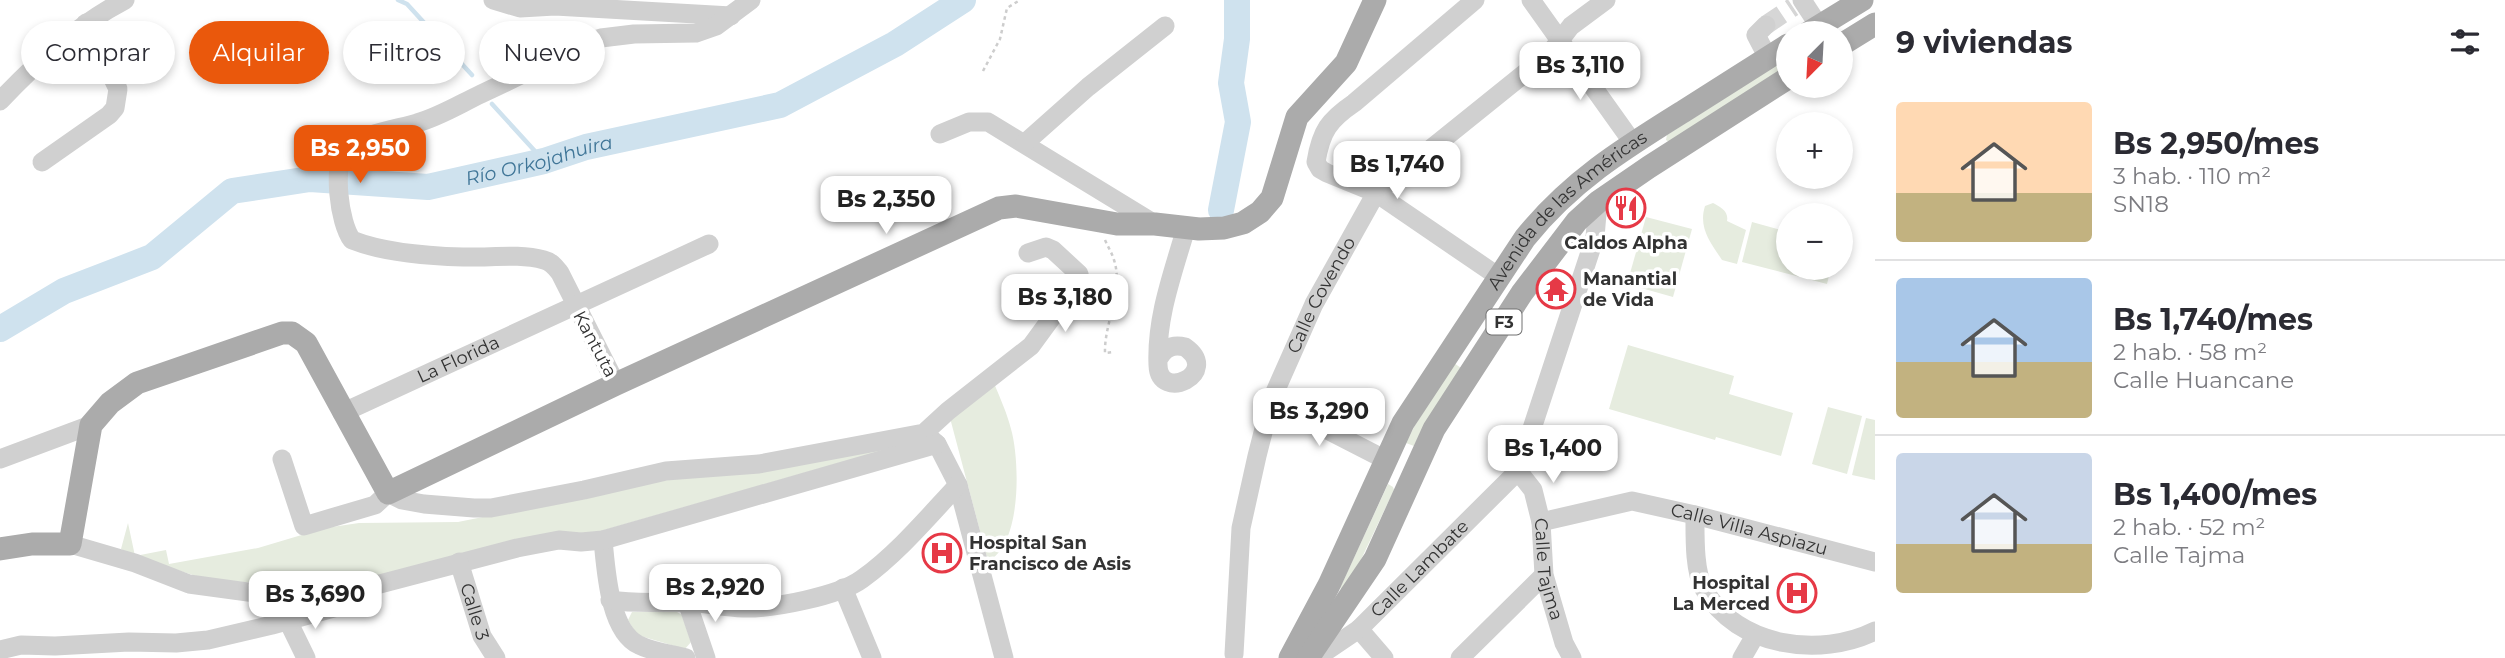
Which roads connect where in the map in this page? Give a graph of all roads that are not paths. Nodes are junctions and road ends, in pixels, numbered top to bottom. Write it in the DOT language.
graph roads {
  1 [pos="125,0"];
  2 [pos="493,0"];
  3 [pos="751,0"];
  4 [pos="1375,0"];
  5 [pos="1531,0"];
  6 [pos="1606,0"];
  7 [pos="1862,0"];
  8 [pos="1471,1"];
  9 [pos="1799,3"];
  10 [pos="92,12"];
  11 [pos="731,16"];
  12 [pos="1811,21"];
  13 [pos="1832,21"];
  14 [pos="1875,24"];
  15 [pos="1766,25"];
  16 [pos="1165,26"];
  17 [pos="1853,38"];
  18 [pos="1561,39"];
  19 [pos="1776,53"];
  20 [pos="1768,58"];
  21 [pos="1776,86"];
  22 [pos="0,101"];
  23 [pos="940,134"];
  24 [pos="1024,143"];
  25 [pos="1633,143"];
  26 [pos="42,162"];
  27 [pos="1649,167"];
  28 [pos="1376,192"];
  29 [pos="1598,202"];
  30 [pos="1155,224"];
  31 [pos="1186,228"];
  32 [pos="709,244"];
  33 [pos="1028,253"];
  34 [pos="1499,278"];
  35 [pos="1522,293"];
  36 [pos="574,304"];
  37 [pos="1158,360"];
  38 [pos="616,384"];
  39 [pos="1271,401"];
  40 [pos="342,413"];
  41 [pos="91,425"];
  42 [pos="931,438"];
  43 [pos="282,459"];
  44 [pos="0,460"];
  45 [pos="1386,460"];
  46 [pos="1518,471"];
  47 [pos="1414,473"];
  48 [pos="958,485"];
  49 [pos="388,493"];
  50 [pos="1695,515"];
  51 [pos="1541,522"];
  52 [pos="603,540"];
  53 [pos="69,544"];
  54 [pos="0,549"];
  55 [pos="459,562"];
  56 [pos="1875,562"];
  57 [pos="1544,575"];
  58 [pos="376,584"];
  59 [pos="843,588"];
  60 [pos="610,600"];
  61 [pos="687,603"];
  62 [pos="288,621"];
  63 [pos="1359,629"];
  64 [pos="1875,631"];
  65 [pos="1753,639"];
  66 [pos="55,646"];
  67 [pos="0,650"];
  68 [pos="1302,652"];
  69 [pos="1234,654"];
  70 [pos="1807,656"];
  71 [pos="76,658"];
  72 [pos="306,658"];
  73 [pos="496,658"];
  74 [pos="686,658"];
  75 [pos="706,658"];
  76 [pos="872,658"];
  77 [pos="1004,658"];
  78 [pos="1384,658"];
  79 [pos="1460,658"];
  80 [pos="1572,658"];
  81 [pos="1742,658"];
  1 -- 10 [label="street"];
  2 -- 11 [label="street"];
  3 -- 11 [label="street"];
  4 -- 31 [label="main road"];
  5 -- 18 [label="street"];
  6 -- 18 [label="street, Calle Covendo"];
  7 -- 13 [label="main road"];
  8 -- 28 [label="street"];
  9 -- 12 [label="street"];
  10 -- 22 [label="street"];
  10 -- 26 [label="street"];
  11 -- 36 [label="street, Kantuta"];
  14 -- 17 [label="main road"];
  15 -- 20 [label="street"];
  16 -- 24 [label="street"];
  18 -- 25 [label="street"];
  18 -- 28 [label="street, Calle Covendo"];
  19 -- 20 [label="main road, Avenida de las Américas / F3"];
  20 -- 25 [label="main road, Avenida de las Américas / F3"];
  21 -- 27 [label="main road, Avenida de las Américas / F3"];
  23 -- 24 [label="street"];
  24 -- 30 [label="street"];
  25 -- 27 [label="main road"];
  25 -- 34 [label="main road, Avenida de las Américas / F3"];
  27 -- 29 [label="main road, Avenida de las Américas / F3"];
  28 -- 34 [label="street"];
  28 -- 39 [label="street, Calle Covendo"];
  29 -- 35 [label="main road, Avenida de las Américas / F3"];
  29 -- 46 [label="street"];
  30 -- 31 [label="main road"];
  30 -- 38 [label="main road"];
  31 -- 37 [label="street"];
  32 -- 36 [label="street, La Florida"];
  33 -- 42 [label="street"];
  34 -- 35 [label="main road"];
  34 -- 45 [label="main road, Avenida de las Américas / F3"];
  35 -- 47 [label="main road, Avenida de las Américas / F3"];
  36 -- 38 [label="street, Kantuta"];
  36 -- 40 [label="street, La Florida"];
  38 -- 49 [label="main road"];
  39 -- 45 [label="street"];
  39 -- 69 [label="street, Calle Covendo"];
  40 -- 41 [label="main road"];
  40 -- 49 [label="main road"];
  41 -- 44 [label="street"];
  41 -- 53 [label="main road"];
  42 -- 48 [label="street"];
  42 -- 49 [label="street"];
  42 -- 52 [label="street"];
  43 -- 49 [label="street"];
  45 -- 47 [label="main road"];
  45 -- 68 [label="main road, Avenida de las Américas / F3"];
  46 -- 51 [label="street, Calle Tajma"];
  46 -- 63 [label="street, Calle Lambate"];
  47 -- 68 [label="main road, Avenida de las Américas / F3"];
  48 -- 59 [label="street"];
  48 -- 77 [label="street"];
  50 -- 51 [label="street, Calle Villa Aspiazu"];
  50 -- 56 [label="street, Calle Villa Aspiazu"];
  50 -- 65 [label="street"];
  51 -- 57 [label="street, Calle Tajma"];
  52 -- 55 [label="street"];
  52 -- 60 [label="street"];
  53 -- 54 [label="main road"];
  53 -- 58 [label="street"];
  55 -- 58 [label="street"];
  55 -- 73 [label="street, Calle 3"];
  57 -- 79 [label="street"];
  57 -- 80 [label="street, Calle Tajma"];
  58 -- 62 [label="street"];
  59 -- 61 [label="street"];
  59 -- 76 [label="street"];
  60 -- 61 [label="street"];
  60 -- 74 [label="street"];
  61 -- 75 [label="street"];
  62 -- 66 [label="street"];
  62 -- 72 [label="street"];
  63 -- 68 [label="street, Calle Lambate"];
  63 -- 78 [label="street"];
  64 -- 70 [label="street"];
  65 -- 70 [label="street"];
  65 -- 81 [label="street"];
  66 -- 67 [label="street"];
  66 -- 71 [label="street"];
}
